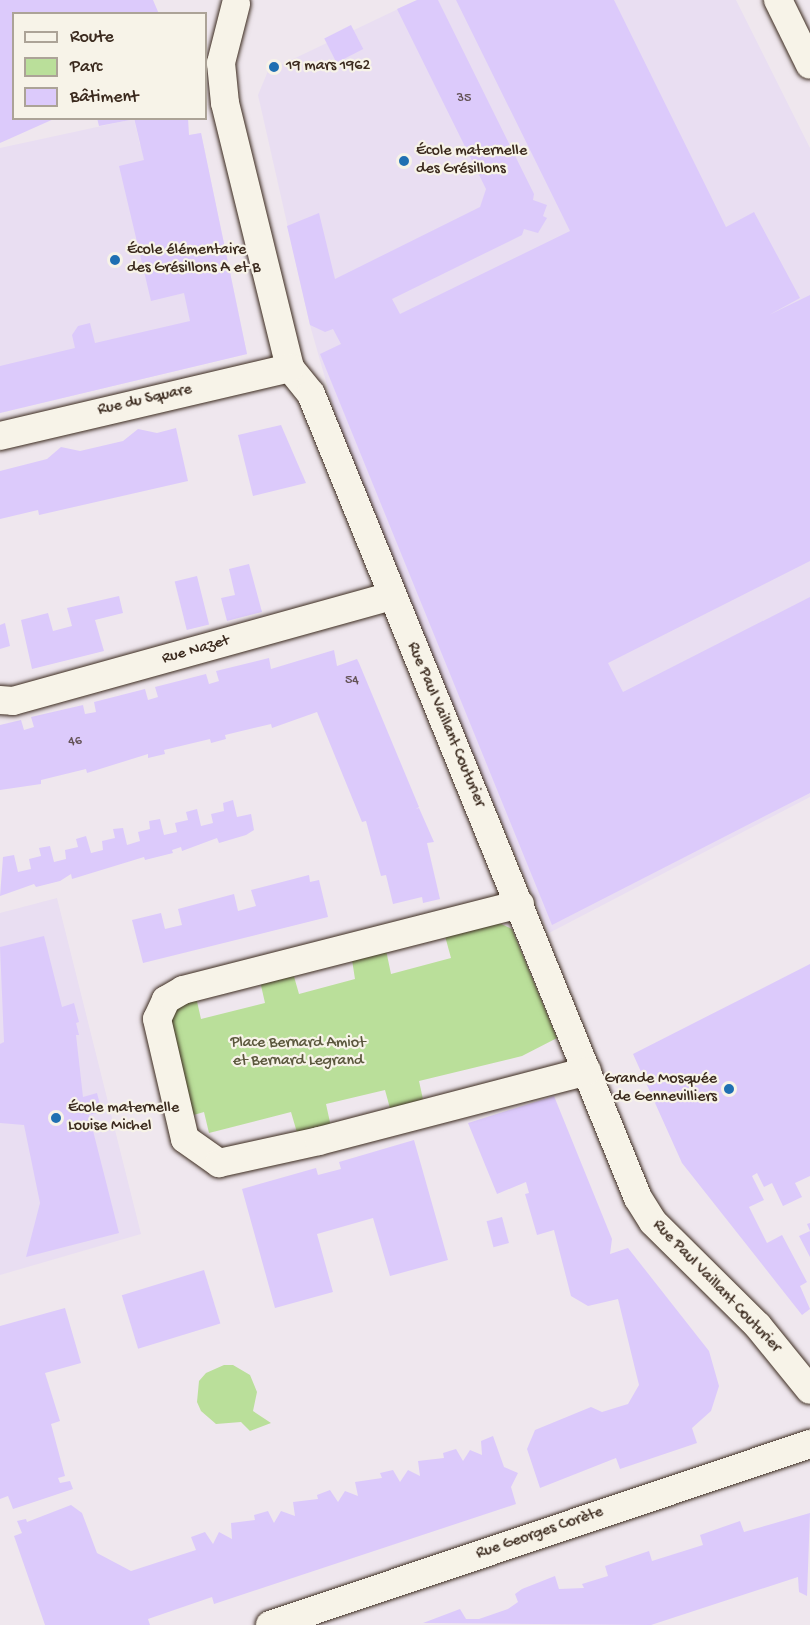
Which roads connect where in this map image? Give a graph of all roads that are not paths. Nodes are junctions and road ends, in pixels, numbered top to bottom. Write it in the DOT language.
graph roads {
  1 [pos="778,0"];
  2 [pos="238,1"];
  3 [pos="810,64"];
  4 [pos="290,368"];
  5 [pos="0,436"];
  6 [pos="391,596"];
  7 [pos="0,700"];
  8 [pos="520,904"];
  9 [pos="587,1071"];
  10 [pos="810,1390"];
  11 [pos="810,1444"];
  12 [pos="270,1625"];
  1 -- 3 [label="street"];
  2 -- 4 [label="street, Rue Paul Vaillant Couturier"];
  4 -- 5 [label="street, Rue du Square"];
  4 -- 6 [label="street, Rue Paul Vaillant Couturier"];
  6 -- 7 [label="street, Rue Nazet"];
  6 -- 8 [label="street, Rue Paul Vaillant Couturier"];
  8 -- 9 [label="street, Rue Paul Vaillant Couturier"];
  8 -- 9 [label="street"];
  9 -- 10 [label="street, Rue Paul Vaillant Couturier"];
  11 -- 12 [label="street, Rue Georges Corète"];
}
